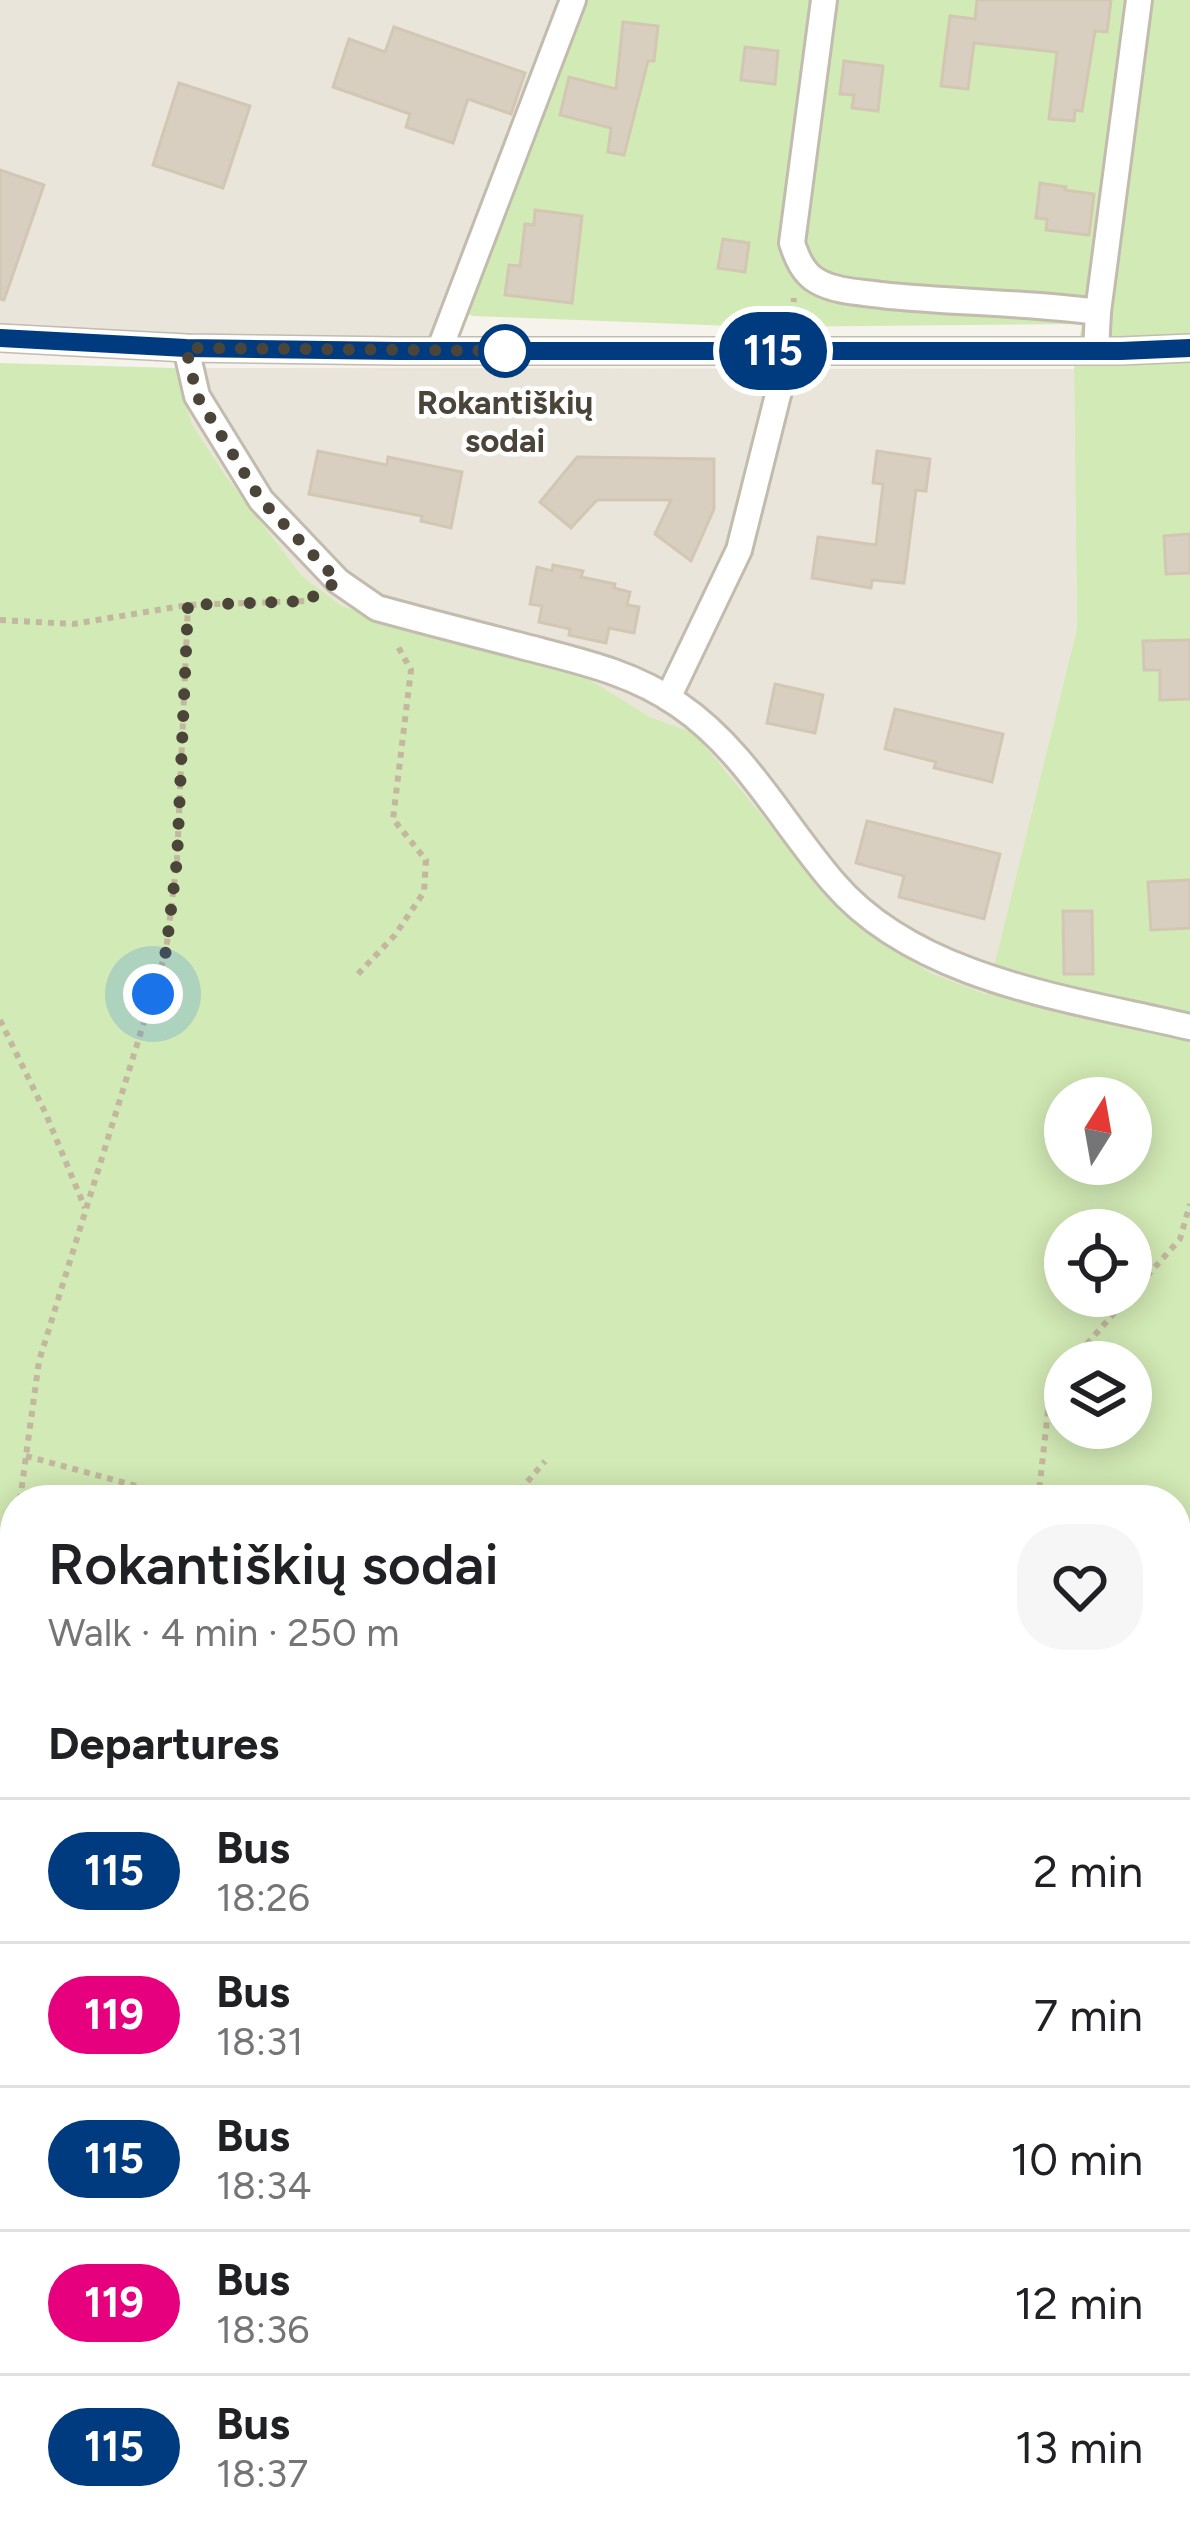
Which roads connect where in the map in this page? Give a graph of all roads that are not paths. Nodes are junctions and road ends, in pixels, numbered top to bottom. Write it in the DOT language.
graph roads {
  1 [pos="573,0"];
  2 [pos="824,0"];
  3 [pos="1139,0"];
  4 [pos="1098,312"];
  5 [pos="0,338"];
  6 [pos="186,348"];
  7 [pos="1190,348"];
  8 [pos="789,351"];
  9 [pos="1096,351"];
  10 [pos="440,352"];
  11 [pos="668,698"];
  12 [pos="1190,1027"];
  1 -- 10 [label="street"];
  2 -- 4 [label="street"];
  3 -- 4 [label="street"];
  4 -- 9 [label="street"];
  5 -- 6 [label="street"];
  6 -- 10 [label="street"];
  6 -- 11 [label="street"];
  7 -- 9 [label="street"];
  8 -- 9 [label="street"];
  8 -- 10 [label="street"];
  8 -- 11 [label="street"];
  11 -- 12 [label="street"];
}
